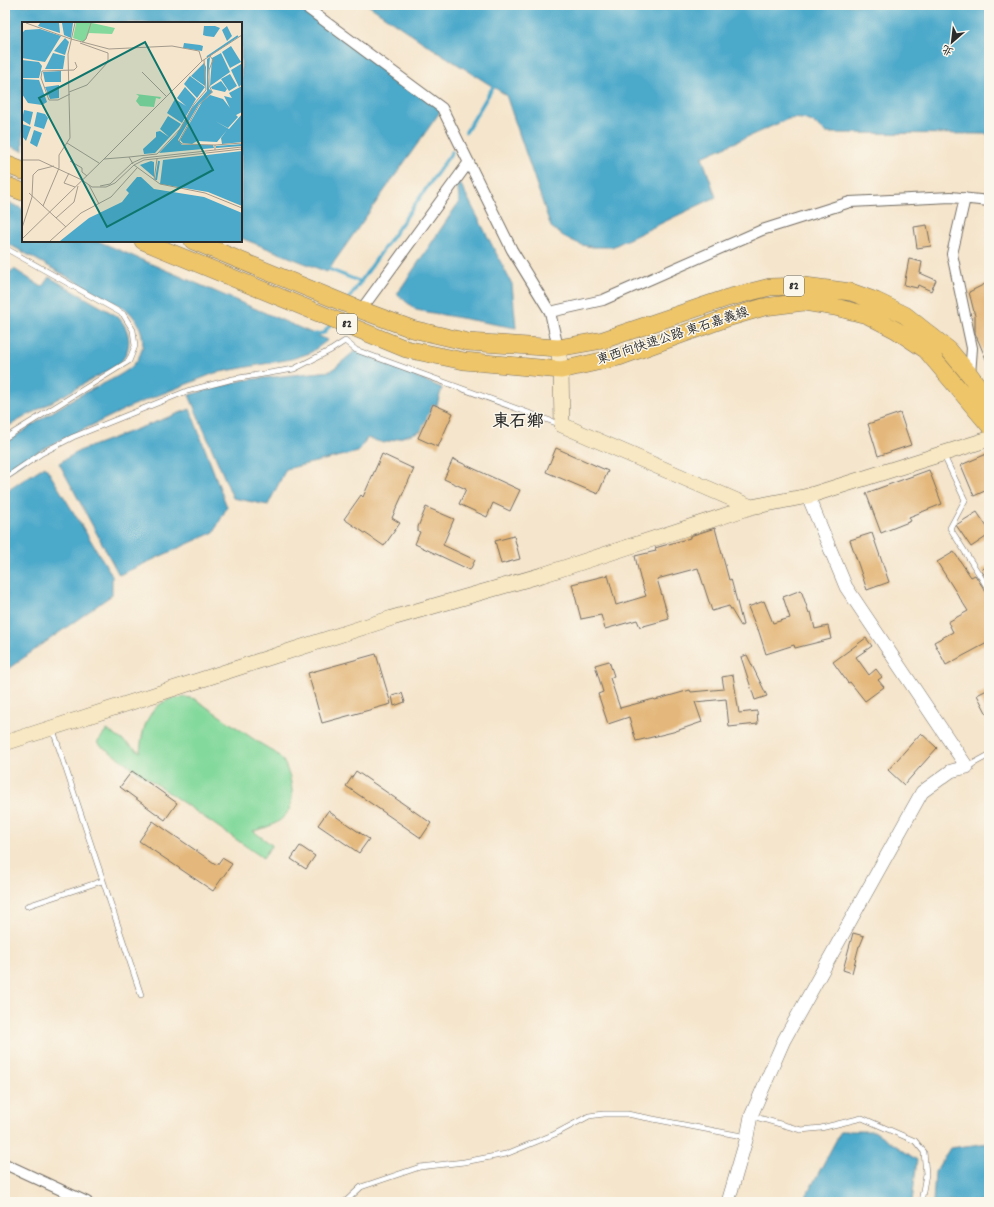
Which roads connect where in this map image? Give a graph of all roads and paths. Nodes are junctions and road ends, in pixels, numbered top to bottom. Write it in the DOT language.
graph roads {
  1 [pos="303,5"];
  2 [pos="469,162"];
  3 [pos="5,164"];
  4 [pos="22,171"];
  5 [pos="5,185"];
  6 [pos="22,192"];
  7 [pos="965,198"];
  8 [pos="989,201"];
  9 [pos="144,242"];
  10 [pos="194,242"];
  11 [pos="5,248"];
  12 [pos="361,310"];
  13 [pos="550,312"];
  14 [pos="558,348"];
  15 [pos="561,370"];
  16 [pos="970,375"];
  17 [pos="956,386"];
  18 [pos="989,409"];
  19 [pos="562,425"];
  20 [pos="989,425"];
  21 [pos="5,438"];
  22 [pos="989,439"];
  23 [pos="943,453"];
  24 [pos="5,478"];
  25 [pos="808,496"];
  26 [pos="751,507"];
  27 [pos="989,590"];
  28 [pos="52,728"];
  29 [pos="5,743"];
  30 [pos="989,755"];
  31 [pos="967,767"];
  32 [pos="102,881"];
  33 [pos="27,906"];
  34 [pos="141,995"];
  35 [pos="751,1116"];
  36 [pos="747,1137"];
  37 [pos="5,1164"];
  38 [pos="87,1202"];
  39 [pos="345,1202"];
  40 [pos="728,1202"];
  41 [pos="921,1202"];
  1 -- 2 [label="street"];
  2 -- 12 [label="street"];
  2 -- 13 [label="street"];
  3 -- 4 [label="main road"];
  5 -- 6 [label="main road"];
  7 -- 8 [label="street"];
  7 -- 13 [label="street"];
  7 -- 16 [label="street"];
  9 -- 15 [label="main road, 東西向快速公路 東石嘉義線 / 82"];
  10 -- 12 [label="main road, 東西向快速公路 東石嘉義線 / 82"];
  11 -- 21 [label="lane"];
  12 -- 14 [label="main road, 東西向快速公路 東石嘉義線 / 82"];
  13 -- 14 [label="street"];
  14 -- 15 [label="main road"];
  14 -- 16 [label="main road, 東西向快速公路 東石嘉義線 / 82"];
  15 -- 17 [label="main road, 東西向快速公路 東石嘉義線 / 82"];
  15 -- 19 [label="main road"];
  16 -- 17 [label="street"];
  16 -- 18 [label="main road, 東西向快速公路 東石嘉義線 / 82"];
  17 -- 20 [label="main road, 東西向快速公路 東石嘉義線 / 82"];
  19 -- 24 [label="lane"];
  19 -- 26 [label="main road"];
  22 -- 23 [label="main road"];
  23 -- 25 [label="main road"];
  23 -- 27 [label="lane"];
  25 -- 26 [label="main road"];
  25 -- 31 [label="street"];
  26 -- 28 [label="main road"];
  28 -- 29 [label="main road"];
  28 -- 32 [label="lane"];
  30 -- 31 [label="lane"];
  31 -- 35 [label="street"];
  32 -- 33 [label="lane"];
  32 -- 34 [label="lane"];
  35 -- 36 [label="street"];
  35 -- 41 [label="lane"];
  36 -- 39 [label="lane"];
  36 -- 40 [label="street"];
  37 -- 38 [label="street"];
}
